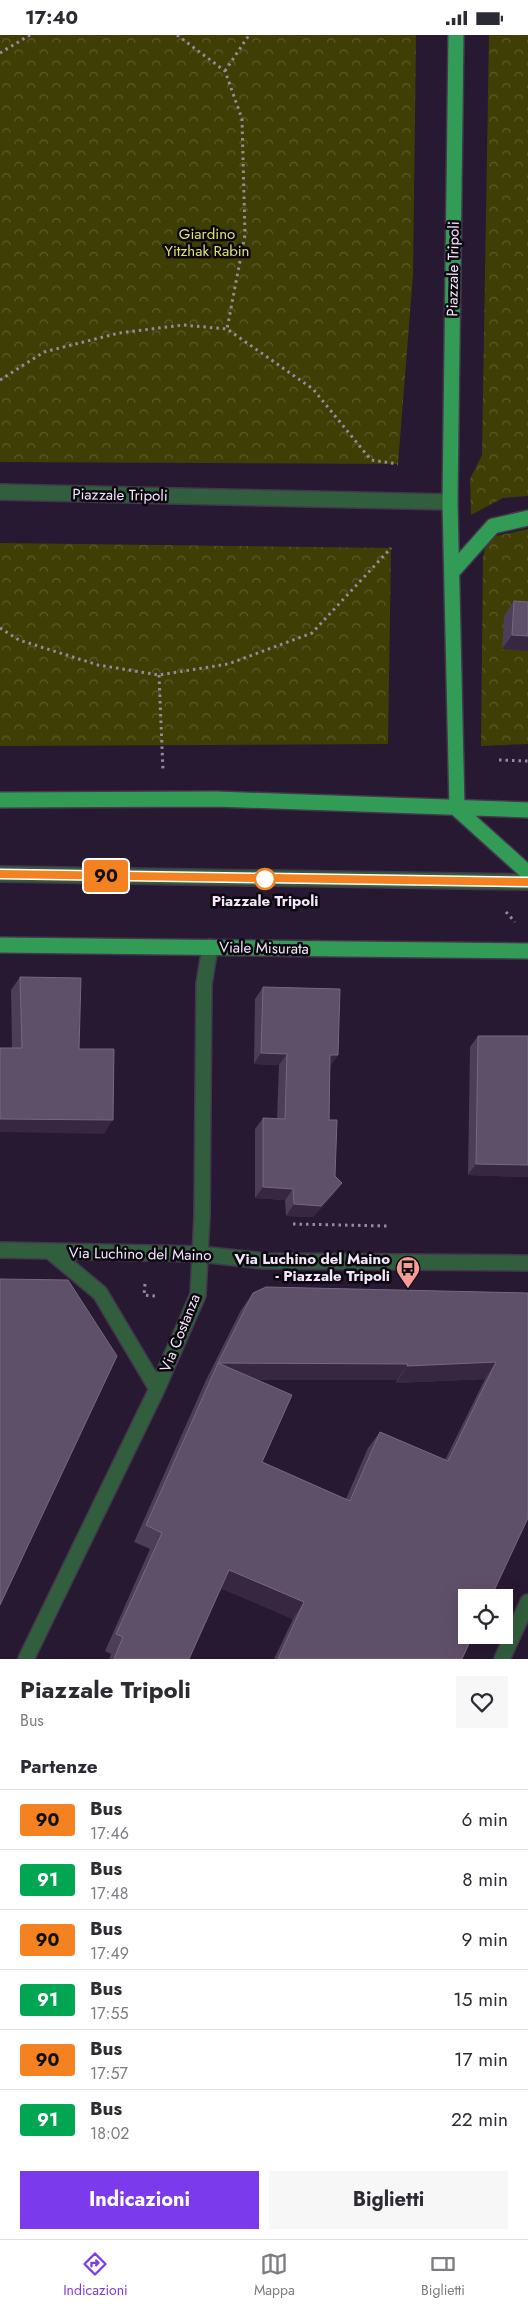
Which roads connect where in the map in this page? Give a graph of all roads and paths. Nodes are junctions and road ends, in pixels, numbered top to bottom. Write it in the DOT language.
graph roads {
  1 [pos="30,35"];
  2 [pos="177,35"];
  3 [pos="249,35"];
  4 [pos="456,35"];
  5 [pos="0,53"];
  6 [pos="225,71"];
  7 [pos="227,329"];
  8 [pos="0,380"];
  9 [pos="398,464"];
  10 [pos="0,492"];
  11 [pos="450,502"];
  12 [pos="528,518"];
  13 [pos="391,548"];
  14 [pos="452,572"];
  15 [pos="0,628"];
  16 [pos="159,675"];
  17 [pos="499,760"];
  18 [pos="528,761"];
  19 [pos="0,800"];
  20 [pos="164,800"];
  21 [pos="457,809"];
  22 [pos="528,810"];
  23 [pos="528,873"];
  24 [pos="0,874"];
  25 [pos="528,881"];
  26 [pos="500,905"];
  27 [pos="516,924"];
  28 [pos="0,945"];
  29 [pos="210,947"];
  30 [pos="528,951"];
  31 [pos="293,1224"];
  32 [pos="388,1226"];
  33 [pos="0,1250"];
  34 [pos="51,1252"];
  35 [pos="200,1253"];
  36 [pos="528,1263"];
  37 [pos="145,1284"];
  38 [pos="155,1295"];
  39 [pos="157,1389"];
  40 [pos="528,1602"];
  41 [pos="26,1659"];
  42 [pos="502,1659"];
  1 -- 5 [label="path"];
  2 -- 6 [label="path"];
  3 -- 6 [label="path"];
  4 -- 11 [label="main road, Piazzale Tripoli"];
  6 -- 7 [label="path"];
  7 -- 8 [label="path"];
  7 -- 9 [label="path"];
  10 -- 11 [label="street, Piazzale Tripoli"];
  11 -- 14 [label="main road, Piazzale Tripoli"];
  12 -- 14 [label="main road"];
  13 -- 16 [label="path"];
  14 -- 21 [label="main road, Piazzale Tripoli"];
  15 -- 16 [label="path"];
  16 -- 20 [label="path"];
  17 -- 18 [label="path"];
  19 -- 20 [label="main road"];
  20 -- 21 [label="main road"];
  21 -- 22 [label="main road"];
  21 -- 23 [label="main road"];
  24 -- 25 [label="street"];
  26 -- 27 [label="path"];
  28 -- 29 [label="main road, Viale Misurata"];
  29 -- 30 [label="main road, Viale Misurata"];
  29 -- 35 [label="street, Via Costanza"];
  31 -- 32 [label="path"];
  33 -- 34 [label="street, Via Luchino del Maino"];
  34 -- 35 [label="street, Via Luchino del Maino"];
  34 -- 39 [label="street, Via Luchino del Maino"];
  35 -- 36 [label="street, Via Luchino del Maino"];
  35 -- 39 [label="street, Via Costanza"];
  37 -- 38 [label="path"];
  39 -- 41 [label="street, Via Costanza"];
  40 -- 42 [label="street"];
}
